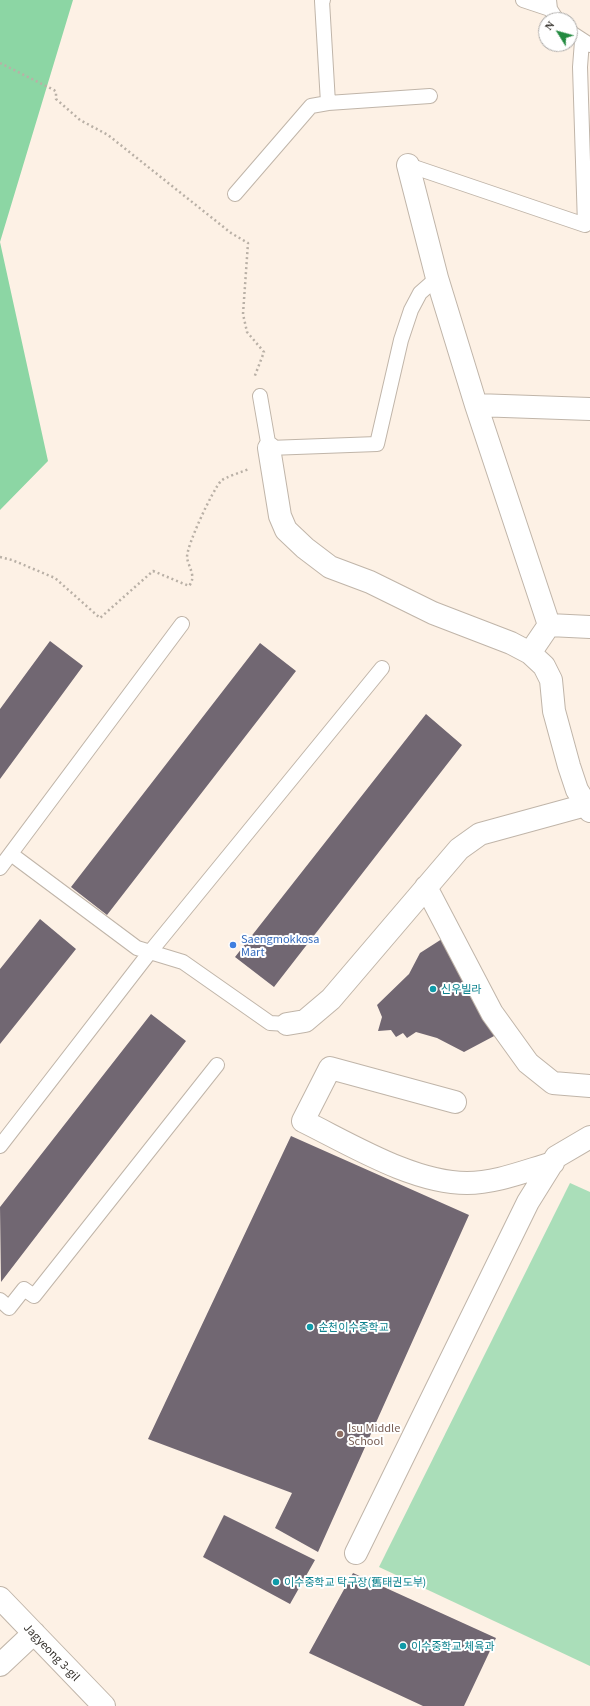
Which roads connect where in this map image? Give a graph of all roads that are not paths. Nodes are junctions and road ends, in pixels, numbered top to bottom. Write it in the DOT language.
graph roads {
  1 [pos="323,0"];
  2 [pos="523,0"];
  3 [pos="552,10"];
  4 [pos="586,43"];
  5 [pos="430,96"];
  6 [pos="328,103"];
  7 [pos="586,131"];
  8 [pos="408,165"];
  9 [pos="235,194"];
  10 [pos="587,227"];
  11 [pos="436,278"];
  12 [pos="260,396"];
  13 [pos="476,405"];
  14 [pos="590,409"];
  15 [pos="270,457"];
  16 [pos="182,624"];
  17 [pos="549,625"];
  18 [pos="590,627"];
  19 [pos="530,653"];
  20 [pos="382,668"];
  21 [pos="589,813"];
  22 [pos="11,854"];
  23 [pos="0,868"];
  24 [pos="426,887"];
  25 [pos="150,952"];
  26 [pos="287,1024"];
  27 [pos="218,1065"];
  28 [pos="590,1086"];
  29 [pos="454,1102"];
  30 [pos="590,1137"];
  31 [pos="0,1146"];
  32 [pos="553,1163"];
  33 [pos="0,1300"];
  34 [pos="356,1553"];
  35 [pos="0,1598"];
  36 [pos="34,1633"];
  37 [pos="0,1665"];
  38 [pos="104,1706"];
  1 -- 6 [label="lane"];
  2 -- 3 [label="lane"];
  4 -- 7 [label="lane"];
  5 -- 6 [label="lane"];
  6 -- 9 [label="lane"];
  7 -- 10 [label="lane"];
  8 -- 10 [label="lane"];
  8 -- 11 [label="street"];
  11 -- 13 [label="street"];
  11 -- 15 [label="lane"];
  12 -- 15 [label="lane"];
  13 -- 14 [label="street"];
  13 -- 17 [label="street"];
  15 -- 19 [label="street"];
  16 -- 22 [label="lane"];
  17 -- 18 [label="street"];
  17 -- 19 [label="street"];
  19 -- 21 [label="street"];
  20 -- 25 [label="lane"];
  21 -- 24 [label="street"];
  22 -- 23 [label="lane"];
  22 -- 25 [label="lane"];
  24 -- 26 [label="street"];
  24 -- 28 [label="street"];
  25 -- 26 [label="lane"];
  25 -- 31 [label="lane"];
  27 -- 33 [label="lane"];
  29 -- 32 [label="street"];
  30 -- 32 [label="street"];
  32 -- 34 [label="street"];
  35 -- 36 [label="street, Jagyeong 3-gil"];
  36 -- 37 [label="street"];
  36 -- 38 [label="street, Jagyeong 3-gil"];
}
